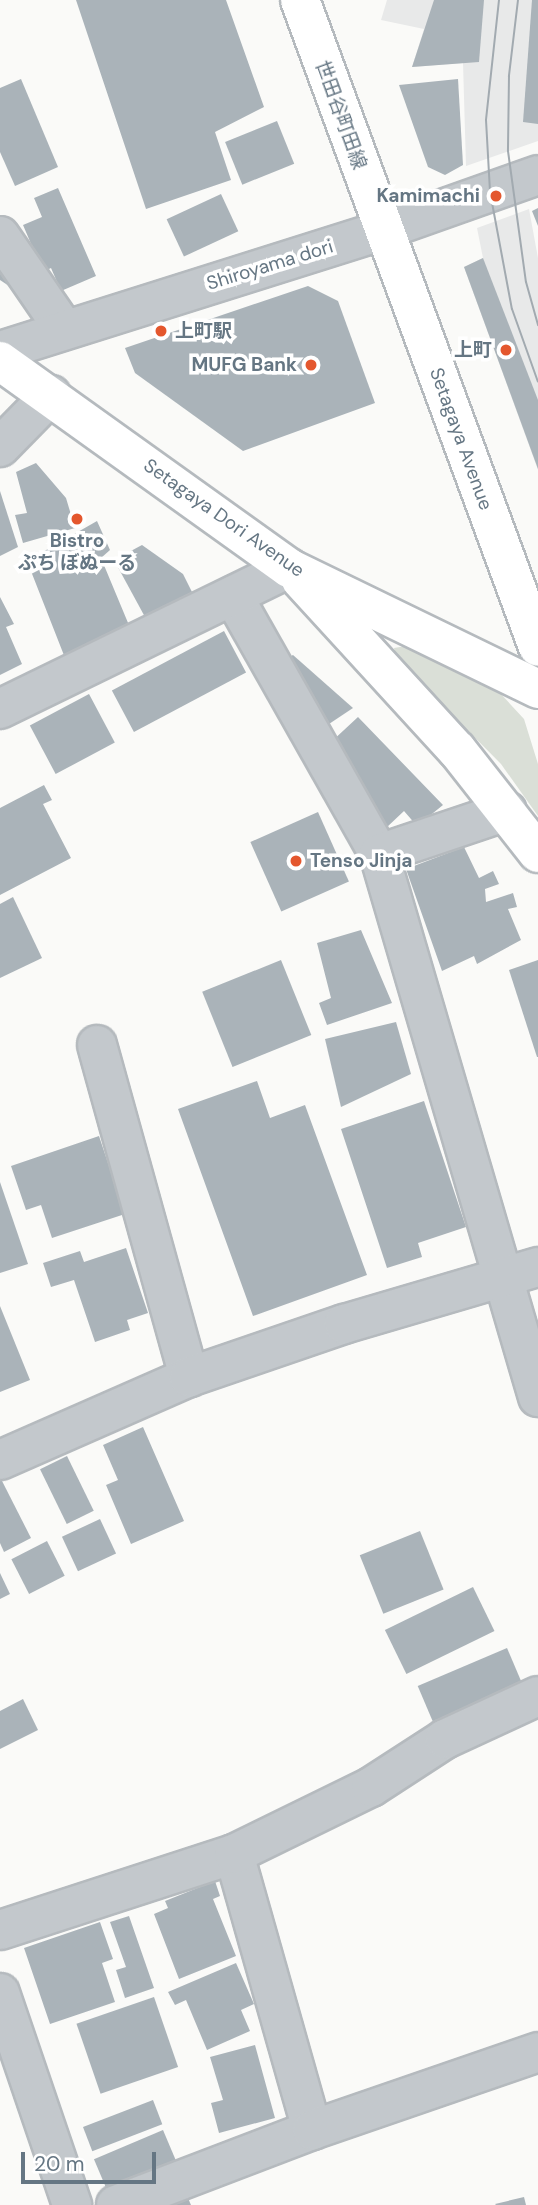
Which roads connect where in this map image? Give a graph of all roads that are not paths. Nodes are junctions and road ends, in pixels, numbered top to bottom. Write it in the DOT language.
graph roads {
  1 [pos="300,0"];
  2 [pos="538,175"];
  3 [pos="383,230"];
  4 [pos="0,236"];
  5 [pos="64,329"];
  6 [pos="0,351"];
  7 [pos="0,361"];
  8 [pos="51,396"];
  9 [pos="0,447"];
  10 [pos="289,568"];
  11 [pos="233,596"];
  12 [pos="538,647"];
  13 [pos="538,689"];
  14 [pos="0,709"];
  15 [pos="507,811"];
  16 [pos="538,853"];
  17 [pos="379,854"];
  18 [pos="97,1045"];
  19 [pos="521,1273"];
  20 [pos="189,1377"];
  21 [pos="538,1397"];
  22 [pos="0,1460"];
  23 [pos="538,1696"];
  24 [pos="233,1854"];
  25 [pos="0,1930"];
  26 [pos="0,1993"];
  27 [pos="538,2052"];
  28 [pos="312,2130"];
  29 [pos="72,2205"];
  30 [pos="116,2205"];
  1 -- 3 [label="main road, 世田谷町田線"];
  2 -- 3 [label="street, Shiroyama dori"];
  3 -- 5 [label="street, Shiroyama dori"];
  3 -- 12 [label="main road, Setagaya Avenue"];
  4 -- 5 [label="street"];
  5 -- 6 [label="street, Shiroyama dori"];
  7 -- 8 [label="main road, Setagaya Dori Avenue"];
  8 -- 9 [label="street"];
  8 -- 10 [label="main road, Setagaya Dori Avenue"];
  10 -- 11 [label="street"];
  10 -- 13 [label="main road, Setagaya Dori Avenue"];
  10 -- 15 [label="main road"];
  11 -- 14 [label="street"];
  11 -- 17 [label="street"];
  15 -- 16 [label="main road"];
  15 -- 17 [label="street"];
  17 -- 19 [label="street"];
  18 -- 20 [label="street"];
  19 -- 20 [label="street"];
  19 -- 21 [label="street"];
  20 -- 22 [label="street"];
  23 -- 24 [label="street"];
  24 -- 25 [label="street"];
  24 -- 28 [label="street"];
  26 -- 29 [label="street"];
  27 -- 28 [label="street"];
  28 -- 30 [label="street"];
}
